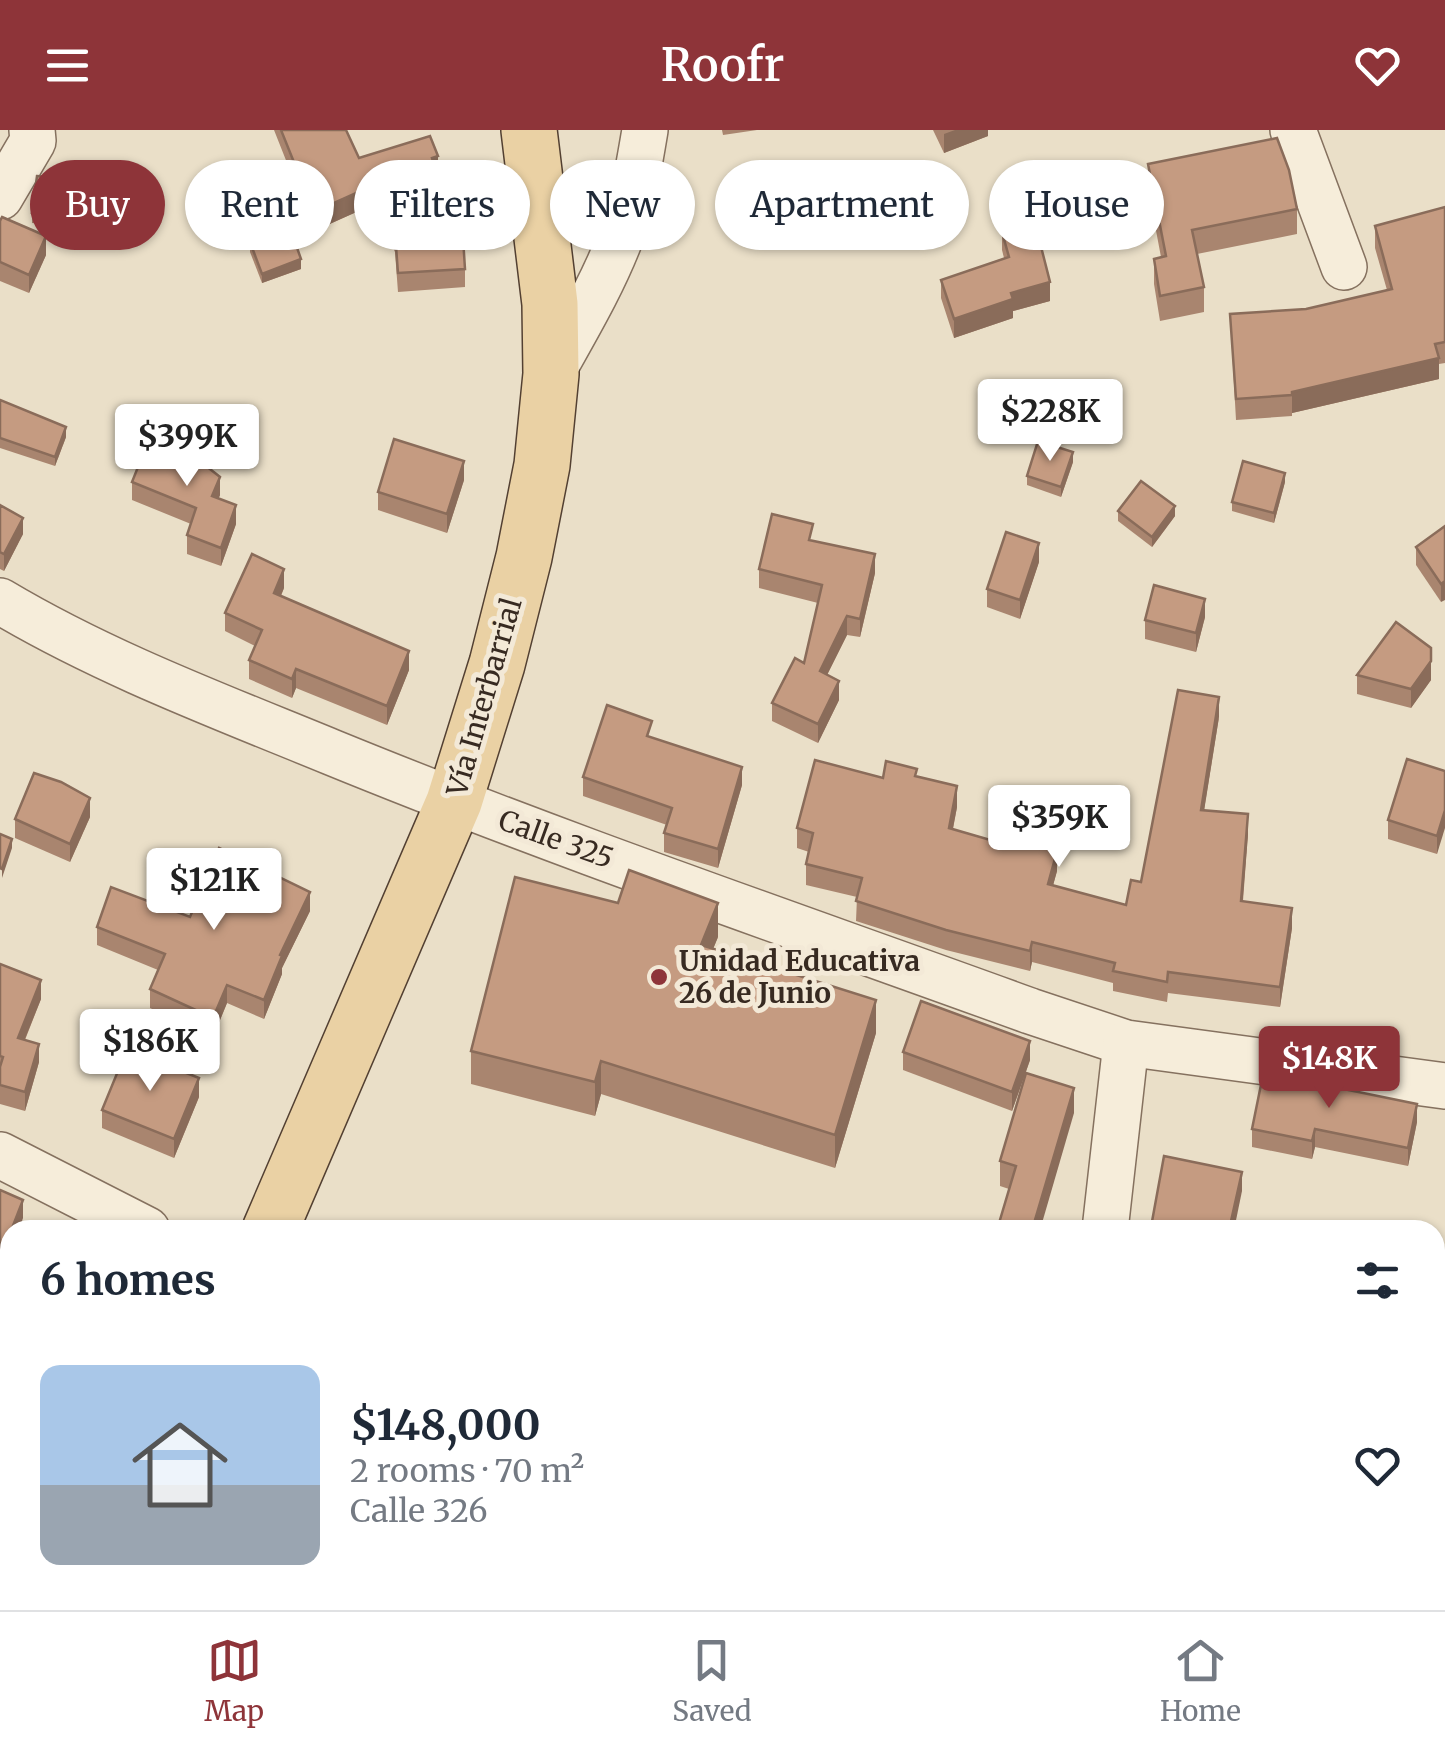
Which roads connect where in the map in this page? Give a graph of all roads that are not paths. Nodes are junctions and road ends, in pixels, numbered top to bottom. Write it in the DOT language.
graph roads {
  1 [pos="32,130"];
  2 [pos="530,130"];
  3 [pos="645,130"];
  4 [pos="1292,130"];
  5 [pos="0,197"];
  6 [pos="1344,268"];
  7 [pos="551,374"];
  8 [pos="0,600"];
  9 [pos="454,802"];
  10 [pos="1126,1043"];
  11 [pos="1445,1086"];
  12 [pos="0,1155"];
  13 [pos="127,1220"];
  14 [pos="274,1220"];
  15 [pos="1106,1220"];
  1 -- 5 [label="street"];
  2 -- 7 [label="main road, Vía Interbarrial"];
  3 -- 7 [label="street"];
  4 -- 6 [label="street"];
  7 -- 9 [label="main road, Vía Interbarrial"];
  8 -- 9 [label="street, Calle 325"];
  9 -- 10 [label="street, Calle 325"];
  9 -- 14 [label="main road, Vía Interbarrial"];
  10 -- 11 [label="street, Calle 325"];
  10 -- 15 [label="street"];
  12 -- 13 [label="street"];
}
